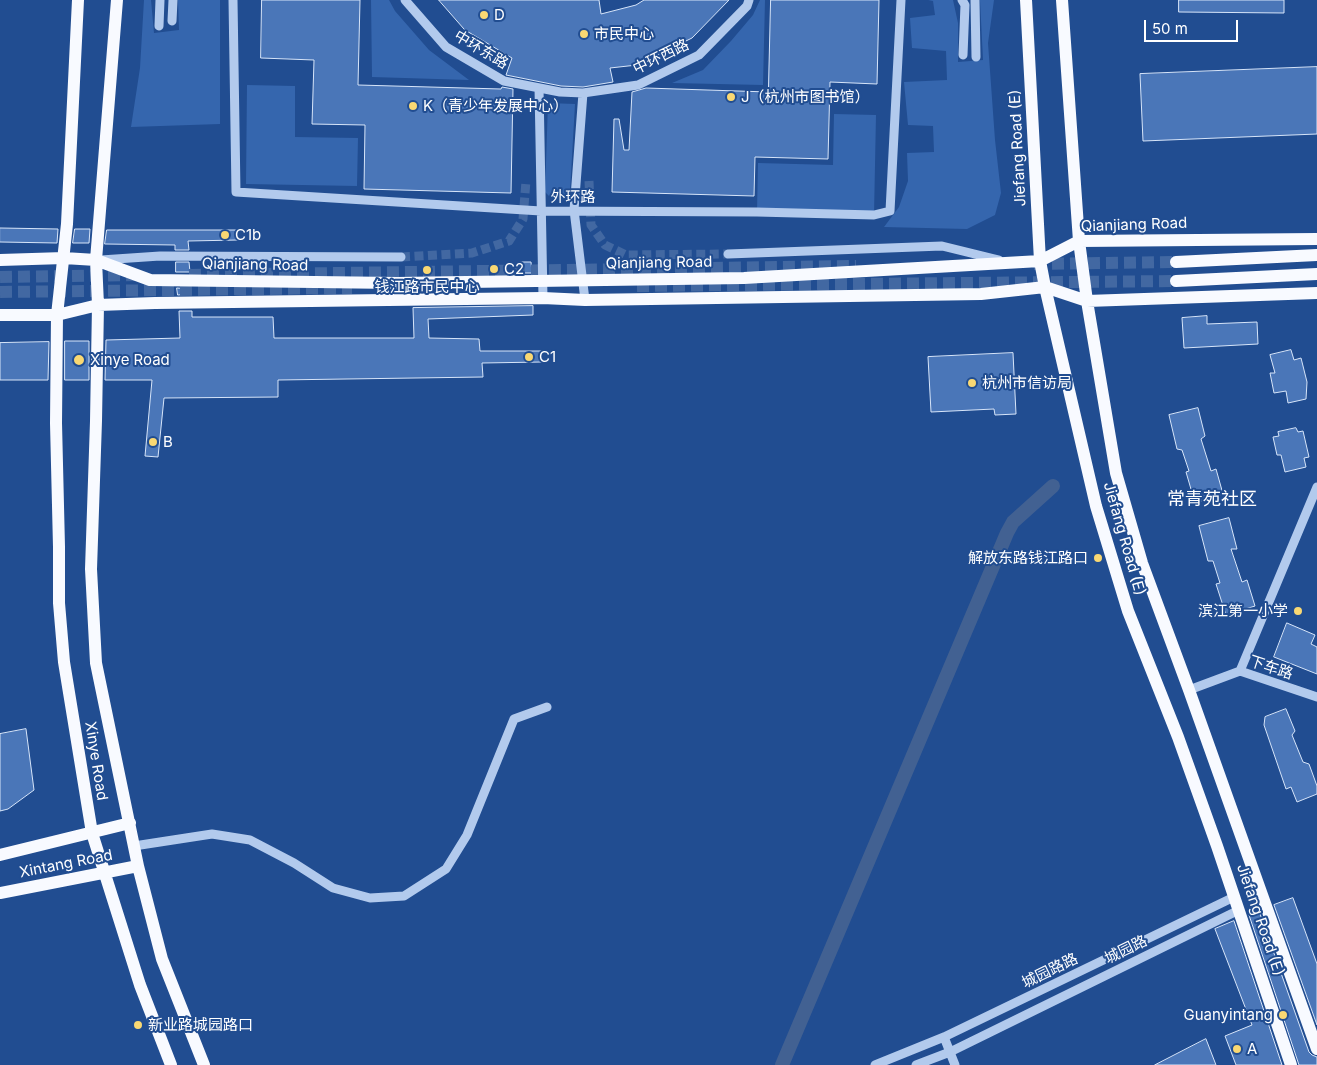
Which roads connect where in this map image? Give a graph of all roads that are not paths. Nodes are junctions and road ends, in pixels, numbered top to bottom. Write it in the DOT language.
graph roads {
  1 [pos="78,0"];
  2 [pos="117,0"];
  3 [pos="160,0"];
  4 [pos="173,0"];
  5 [pos="233,0"];
  6 [pos="405,0"];
  7 [pos="750,0"];
  8 [pos="901,0"];
  9 [pos="962,0"];
  10 [pos="975,0"];
  11 [pos="1026,0"];
  12 [pos="1062,0"];
  13 [pos="172,21"];
  14 [pos="159,26"];
  15 [pos="963,55"];
  16 [pos="976,57"];
  17 [pos="539,88"];
  18 [pos="560,92"];
  19 [pos="583,93"];
  20 [pos="541,210"];
  21 [pos="574,210"];
  22 [pos="1317,239"];
  23 [pos="1080,241"];
  24 [pos="728,254"];
  25 [pos="1317,255"];
  26 [pos="400,257"];
  27 [pos="64,258"];
  28 [pos="0,260"];
  29 [pos="96,260"];
  30 [pos="1040,260"];
  31 [pos="1176,262"];
  32 [pos="1009,263"];
  33 [pos="1317,274"];
  34 [pos="583,280"];
  35 [pos="543,281"];
  36 [pos="1176,281"];
  37 [pos="1045,287"];
  38 [pos="1317,293"];
  39 [pos="544,298"];
  40 [pos="585,300"];
  41 [pos="1087,302"];
  42 [pos="98,305"];
  43 [pos="57,314"];
  44 [pos="0,315"];
  45 [pos="1317,487"];
  46 [pos="1240,671"];
  47 [pos="1189,690"];
  48 [pos="1317,697"];
  49 [pos="547,707"];
  50 [pos="130,823"];
  51 [pos="92,833"];
  52 [pos="134,846"];
  53 [pos="0,854"];
  54 [pos="138,866"];
  55 [pos="104,874"];
  56 [pos="0,892"];
  57 [pos="1234,897"];
  58 [pos="1239,910"];
  59 [pos="944,1037"];
  60 [pos="1317,1049"];
  61 [pos="950,1052"];
  62 [pos="171,1065"];
  63 [pos="204,1065"];
  64 [pos="875,1065"];
  65 [pos="916,1065"];
  66 [pos="955,1065"];
  67 [pos="1291,1065"];
  1 -- 27 [label="main road, Xinye Road"];
  2 -- 29 [label="main road, Xinye Road"];
  3 -- 14 [label="street"];
  4 -- 13 [label="street"];
  5 -- 20 [label="street, 外环路"];
  6 -- 17 [label="street, 中环东路"];
  7 -- 19 [label="street, 中环西路"];
  8 -- 21 [label="street, 外环路"];
  9 -- 15 [label="street"];
  10 -- 16 [label="street"];
  11 -- 30 [label="main road, Jiefang Road (E)"];
  12 -- 23 [label="main road, Jiefang Road (E)"];
  17 -- 18 [label="street, 中环东路"];
  17 -- 20 [label="street"];
  18 -- 19 [label="street, 中环西路"];
  19 -- 21 [label="street"];
  20 -- 21 [label="street, 外环路"];
  20 -- 35 [label="street"];
  21 -- 34 [label="street"];
  22 -- 23 [label="main road, Qianjiang Road"];
  23 -- 30 [label="main road, Qianjiang Road"];
  23 -- 41 [label="main road, Jiefang Road (E)"];
  24 -- 32 [label="street"];
  25 -- 31 [label="main road"];
  26 -- 29 [label="street"];
  27 -- 28 [label="main road, Qianjiang Road"];
  27 -- 29 [label="main road, Qianjiang Road"];
  27 -- 43 [label="main road, Xinye Road"];
  29 -- 35 [label="main road, Qianjiang Road"];
  29 -- 42 [label="main road, Xinye Road"];
  30 -- 32 [label="main road, Qianjiang Road"];
  30 -- 37 [label="main road, Jiefang Road (E)"];
  32 -- 34 [label="main road, Qianjiang Road"];
  33 -- 36 [label="main road"];
  34 -- 35 [label="main road, Qianjiang Road"];
  34 -- 40 [label="street"];
  35 -- 39 [label="street"];
  37 -- 40 [label="main road"];
  37 -- 41 [label="main road"];
  37 -- 57 [label="main road, Jiefang Road (E)"];
  38 -- 41 [label="main road"];
  39 -- 40 [label="main road"];
  39 -- 42 [label="main road"];
  41 -- 47 [label="main road, Jiefang Road (E)"];
  42 -- 43 [label="main road"];
  42 -- 50 [label="main road, Xinye Road"];
  43 -- 44 [label="main road"];
  43 -- 51 [label="main road, Xinye Road"];
  45 -- 46 [label="street"];
  46 -- 47 [label="street, 下车路"];
  46 -- 48 [label="street, 下车路"];
  47 -- 60 [label="main road, Jiefang Road (E)"];
  49 -- 52 [label="street"];
  50 -- 51 [label="main road, Xintang Road"];
  50 -- 52 [label="main road, Xinye Road"];
  51 -- 53 [label="main road, Xintang Road"];
  51 -- 55 [label="main road, Xinye Road"];
  52 -- 54 [label="main road, Xinye Road"];
  54 -- 55 [label="main road, Xintang Road"];
  54 -- 63 [label="main road, Xinye Road"];
  55 -- 56 [label="main road, Xintang Road"];
  55 -- 62 [label="main road, Xinye Road"];
  57 -- 58 [label="main road, Jiefang Road (E)"];
  57 -- 59 [label="street, 城园路路"];
  58 -- 61 [label="street, 城园路"];
  58 -- 67 [label="main road, Jiefang Road (E)"];
  59 -- 61 [label="street"];
  59 -- 64 [label="street, 城园路路"];
  61 -- 65 [label="street, 城园路"];
  61 -- 66 [label="street"];
}
